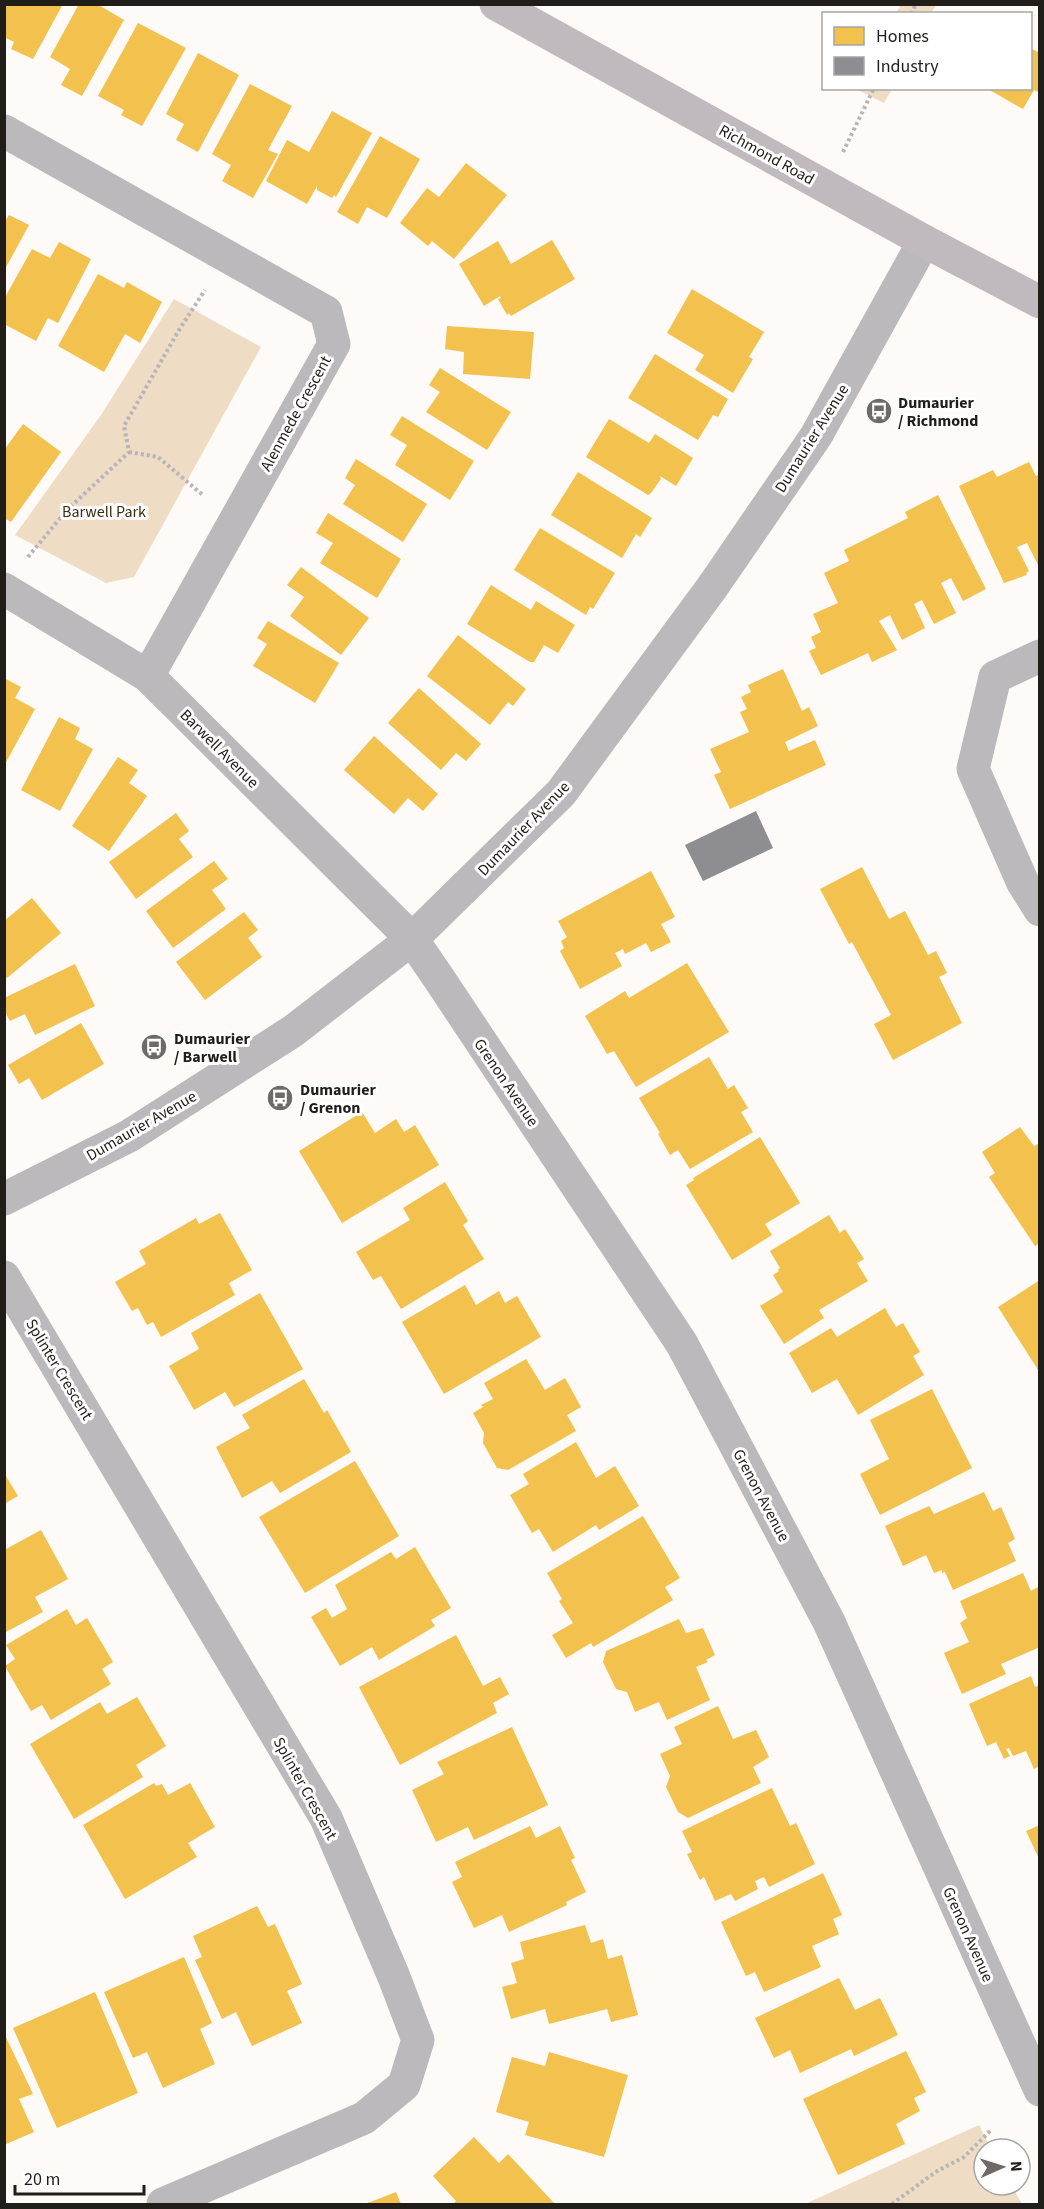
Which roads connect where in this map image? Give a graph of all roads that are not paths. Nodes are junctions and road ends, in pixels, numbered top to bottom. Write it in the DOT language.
graph roads {
  1 [pos="496,4"];
  2 [pos="4,131"];
  3 [pos="924,241"];
  4 [pos="1040,302"];
  5 [pos="6,590"];
  6 [pos="1040,656"];
  7 [pos="148,675"];
  8 [pos="1040,910"];
  9 [pos="412,939"];
  10 [pos="4,1199"];
  11 [pos="4,1276"];
  12 [pos="1040,2090"];
  13 [pos="163,2205"];
  1 -- 3 [label="main road, Richmond Road"];
  2 -- 7 [label="street, Alenmede Crescent"];
  3 -- 4 [label="main road, Richmond Road"];
  3 -- 9 [label="street, Dumaurier Avenue"];
  5 -- 7 [label="street, Barwell Avenue"];
  6 -- 8 [label="street"];
  7 -- 9 [label="street, Barwell Avenue"];
  9 -- 10 [label="street, Dumaurier Avenue"];
  9 -- 12 [label="street, Grenon Avenue"];
  11 -- 13 [label="street, Splinter Crescent"];
}
